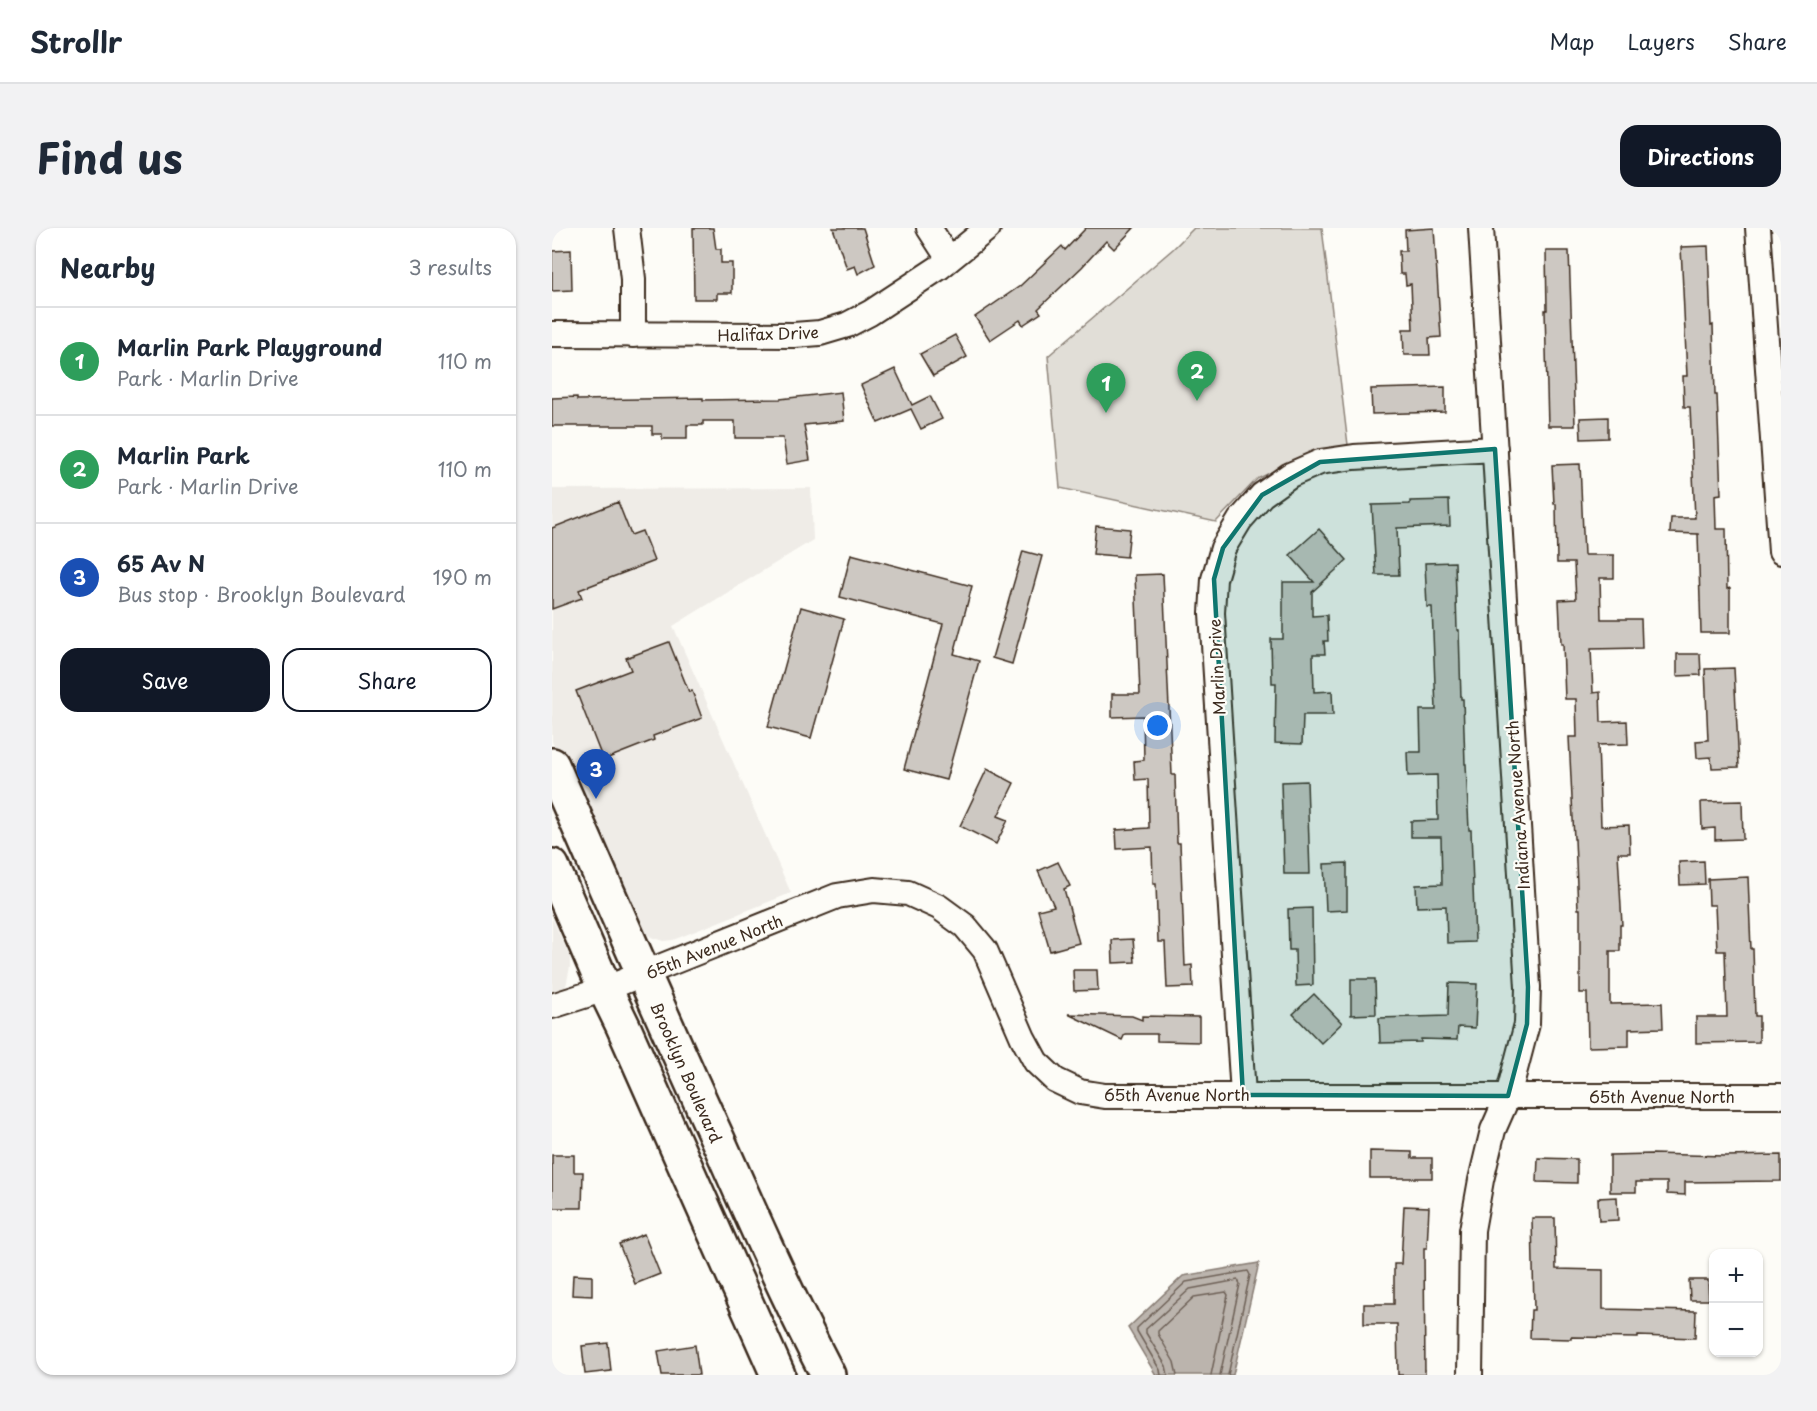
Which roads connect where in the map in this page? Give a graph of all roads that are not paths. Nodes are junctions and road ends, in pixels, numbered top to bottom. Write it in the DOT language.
graph roads {
  1 [pos="627,228"];
  2 [pos="929,228"];
  3 [pos="988,228"];
  4 [pos="1481,228"];
  5 [pos="1758,228"];
  6 [pos="949,259"];
  7 [pos="552,334"];
  8 [pos="633,335"];
  9 [pos="1495,449"];
  10 [pos="1780,511"];
  11 [pos="1781,552"];
  12 [pos="552,765"];
  13 [pos="552,866"];
  14 [pos="643,974"];
  15 [pos="605,989"];
  16 [pos="552,1006"];
  17 [pos="1243,1095"];
  18 [pos="1509,1096"];
  19 [pos="1781,1096"];
  20 [pos="778,1375"];
  21 [pos="828,1375"];
  22 [pos="1470,1375"];
  1 -- 8 [label="street"];
  2 -- 6 [label="street"];
  3 -- 6 [label="street, Halifax Drive"];
  4 -- 9 [label="street, Indiana Avenue North"];
  5 -- 10 [label="street"];
  6 -- 8 [label="street, Halifax Drive"];
  7 -- 8 [label="street, Halifax Drive"];
  9 -- 17 [label="street, Marlin Drive"];
  9 -- 18 [label="street, Indiana Avenue North"];
  10 -- 11 [label="street"];
  12 -- 14 [label="main road, Brooklyn Boulevard"];
  13 -- 15 [label="main road"];
  14 -- 15 [label="street, 65th Avenue North"];
  14 -- 17 [label="street, 65th Avenue North"];
  14 -- 21 [label="main road, Brooklyn Boulevard"];
  15 -- 16 [label="street, 65th Avenue North"];
  15 -- 20 [label="main road"];
  17 -- 18 [label="street, 65th Avenue North"];
  18 -- 19 [label="street, 65th Avenue North"];
  18 -- 22 [label="street, Indiana Avenue North"];
}
